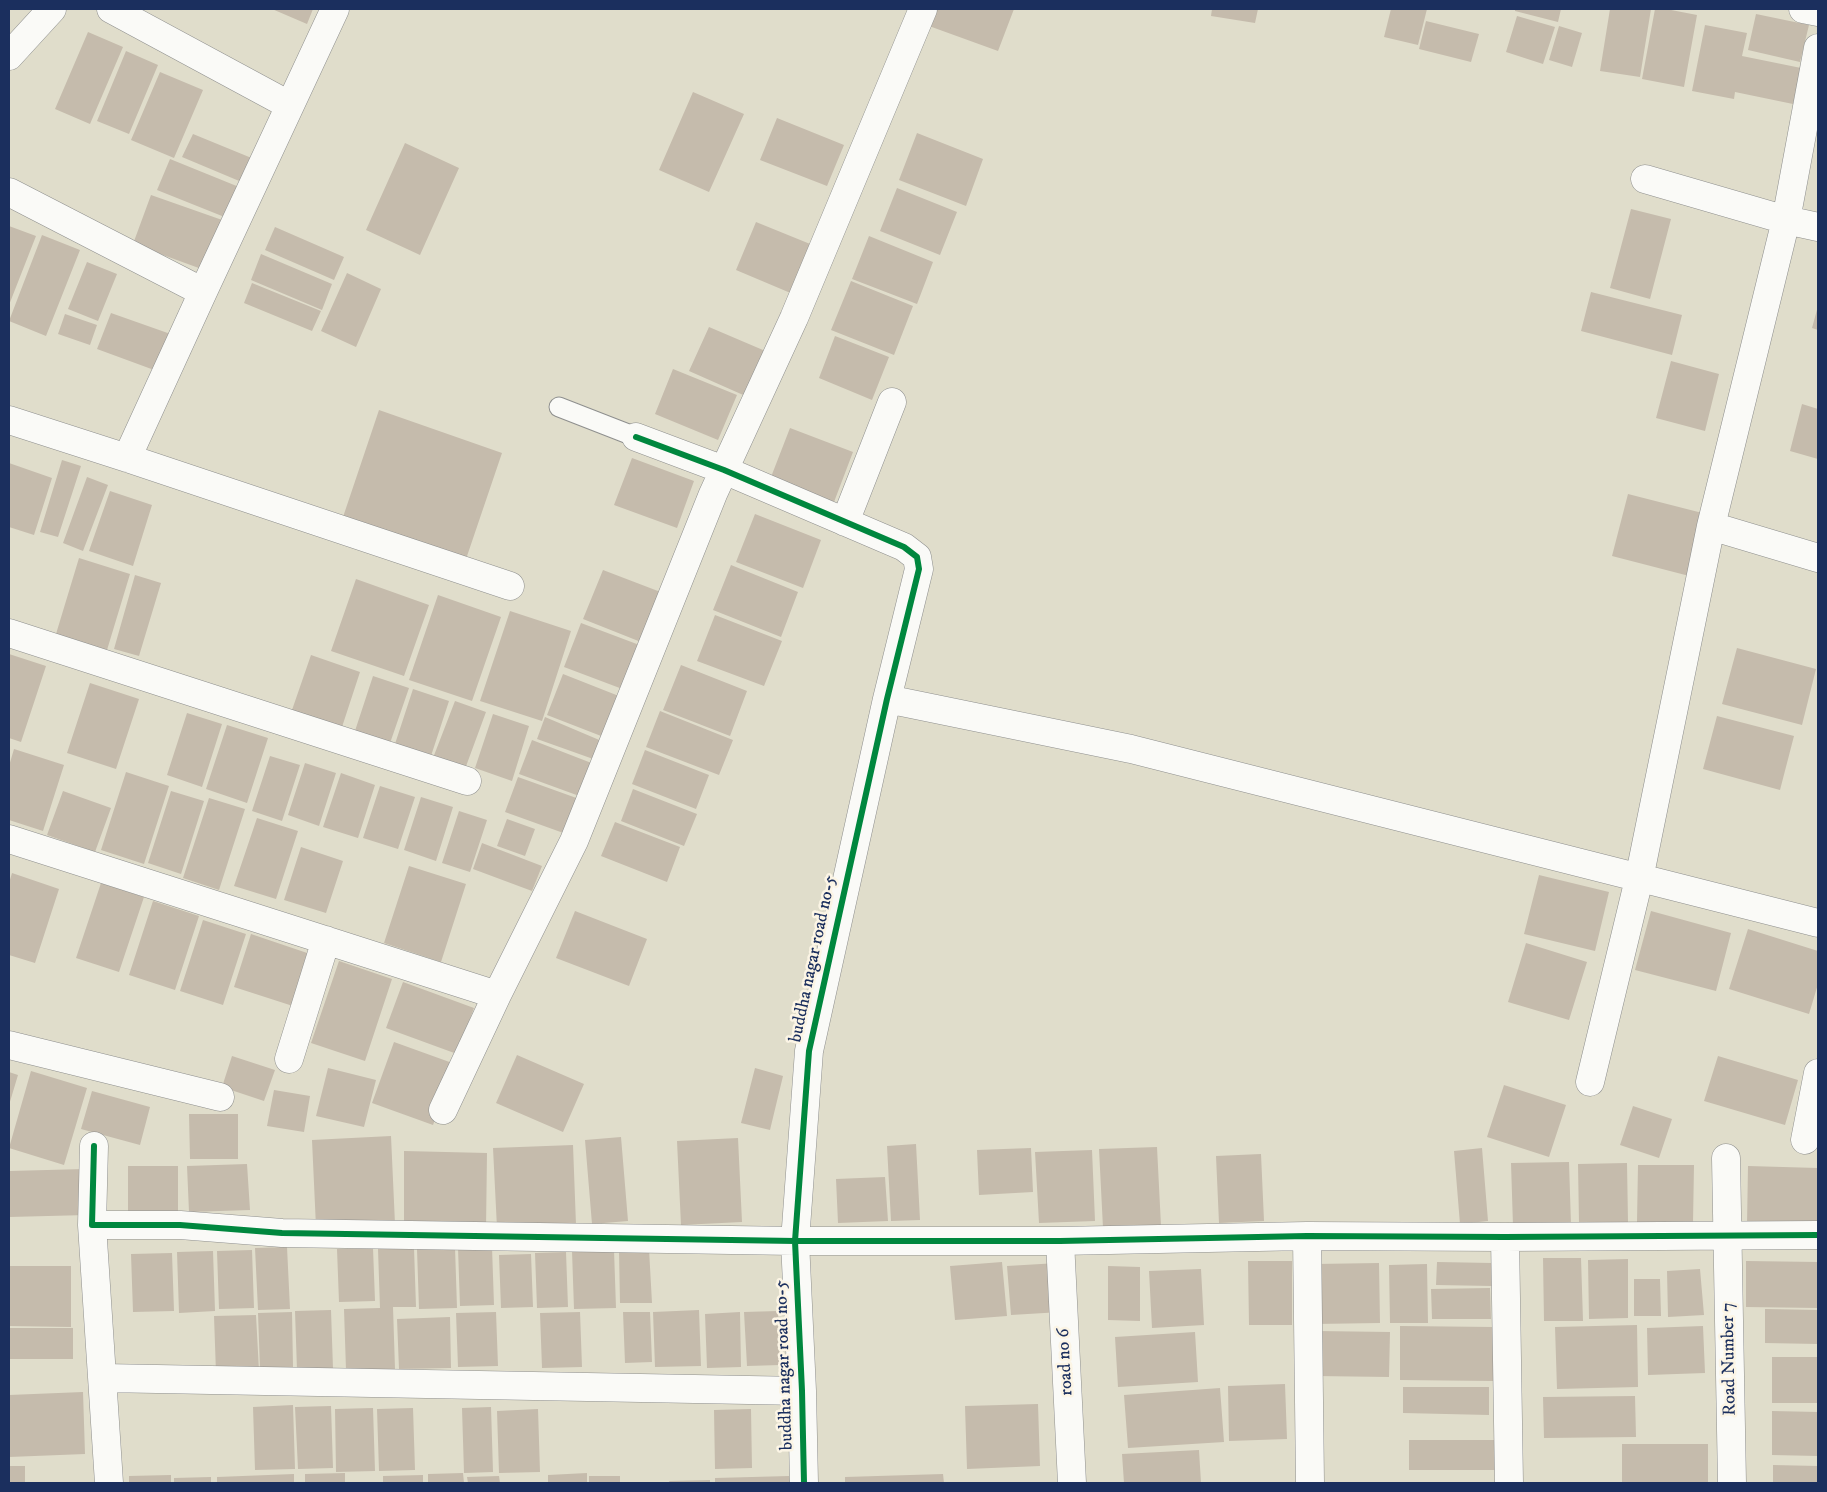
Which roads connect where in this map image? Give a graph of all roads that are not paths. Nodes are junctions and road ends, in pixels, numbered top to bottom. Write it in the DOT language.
graph roads {
  1 [pos="52,9"];
  2 [pos="111,9"];
  3 [pos="335,9"];
  4 [pos="923,9"];
  5 [pos="1803,9"];
  6 [pos="1818,12"];
  7 [pos="1818,48"];
  8 [pos="9,56"];
  9 [pos="289,105"];
  10 [pos="1645,179"];
  11 [pos="9,192"];
  12 [pos="1786,220"];
  13 [pos="1818,227"];
  14 [pos="203,292"];
  15 [pos="892,402"];
  16 [pos="559,407"];
  17 [pos="9,420"];
  18 [pos="636,437"];
  19 [pos="128,458"];
  20 [pos="724,470"];
  21 [pos="845,522"];
  22 [pos="1711,526"];
  23 [pos="1818,558"];
  24 [pos="510,586"];
  25 [pos="9,633"];
  26 [pos="887,699"];
  27 [pos="467,781"];
  28 [pos="9,839"];
  29 [pos="1640,878"];
  30 [pos="1818,923"];
  31 [pos="326,940"];
  32 [pos="497,995"];
  33 [pos="9,1045"];
  34 [pos="289,1059"];
  35 [pos="1818,1074"];
  36 [pos="1590,1082"];
  37 [pos="220,1097"];
  38 [pos="443,1110"];
  39 [pos="1805,1140"];
  40 [pos="94,1146"];
  41 [pos="1726,1158"];
  42 [pos="92,1225"];
  43 [pos="1818,1235"];
  44 [pos="1307,1236"];
  45 [pos="1727,1236"];
  46 [pos="1505,1238"];
  47 [pos="795,1241"];
  48 [pos="1060,1241"];
  49 [pos="103,1378"];
  50 [pos="802,1391"];
  51 [pos="109,1483"];
  52 [pos="804,1483"];
  53 [pos="1072,1483"];
  54 [pos="1310,1483"];
  55 [pos="1509,1483"];
  56 [pos="1732,1483"];
  1 -- 8 [label="street"];
  2 -- 9 [label="street"];
  3 -- 9 [label="street"];
  4 -- 20 [label="street"];
  5 -- 6 [label="street"];
  7 -- 12 [label="street"];
  9 -- 14 [label="street"];
  10 -- 12 [label="street"];
  11 -- 14 [label="street"];
  12 -- 13 [label="street"];
  12 -- 22 [label="street"];
  14 -- 19 [label="street"];
  15 -- 21 [label="street"];
  16 -- 18 [label="lane"];
  17 -- 19 [label="street"];
  18 -- 20 [label="street"];
  19 -- 24 [label="street"];
  20 -- 21 [label="street"];
  20 -- 32 [label="street"];
  21 -- 26 [label="street, buddha nagar road no-5"];
  22 -- 23 [label="street"];
  22 -- 29 [label="street"];
  25 -- 27 [label="street"];
  26 -- 29 [label="street"];
  26 -- 47 [label="street, buddha nagar road no-5"];
  28 -- 31 [label="street"];
  29 -- 30 [label="street"];
  29 -- 36 [label="street"];
  31 -- 32 [label="street"];
  31 -- 34 [label="street"];
  32 -- 38 [label="street"];
  33 -- 37 [label="street"];
  35 -- 39 [label="street"];
  40 -- 42 [label="street"];
  41 -- 45 [label="street, Road Number 7"];
  42 -- 47 [label="street"];
  42 -- 49 [label="street"];
  43 -- 45 [label="street"];
  44 -- 46 [label="street"];
  44 -- 48 [label="street"];
  44 -- 54 [label="street"];
  45 -- 46 [label="street"];
  45 -- 56 [label="street, Road Number 7"];
  46 -- 55 [label="street"];
  47 -- 48 [label="street"];
  47 -- 50 [label="street, buddha nagar road no-5"];
  48 -- 53 [label="street, road no 6"];
  49 -- 50 [label="street"];
  49 -- 51 [label="street"];
  50 -- 52 [label="street, buddha nagar road no-5"];
}
